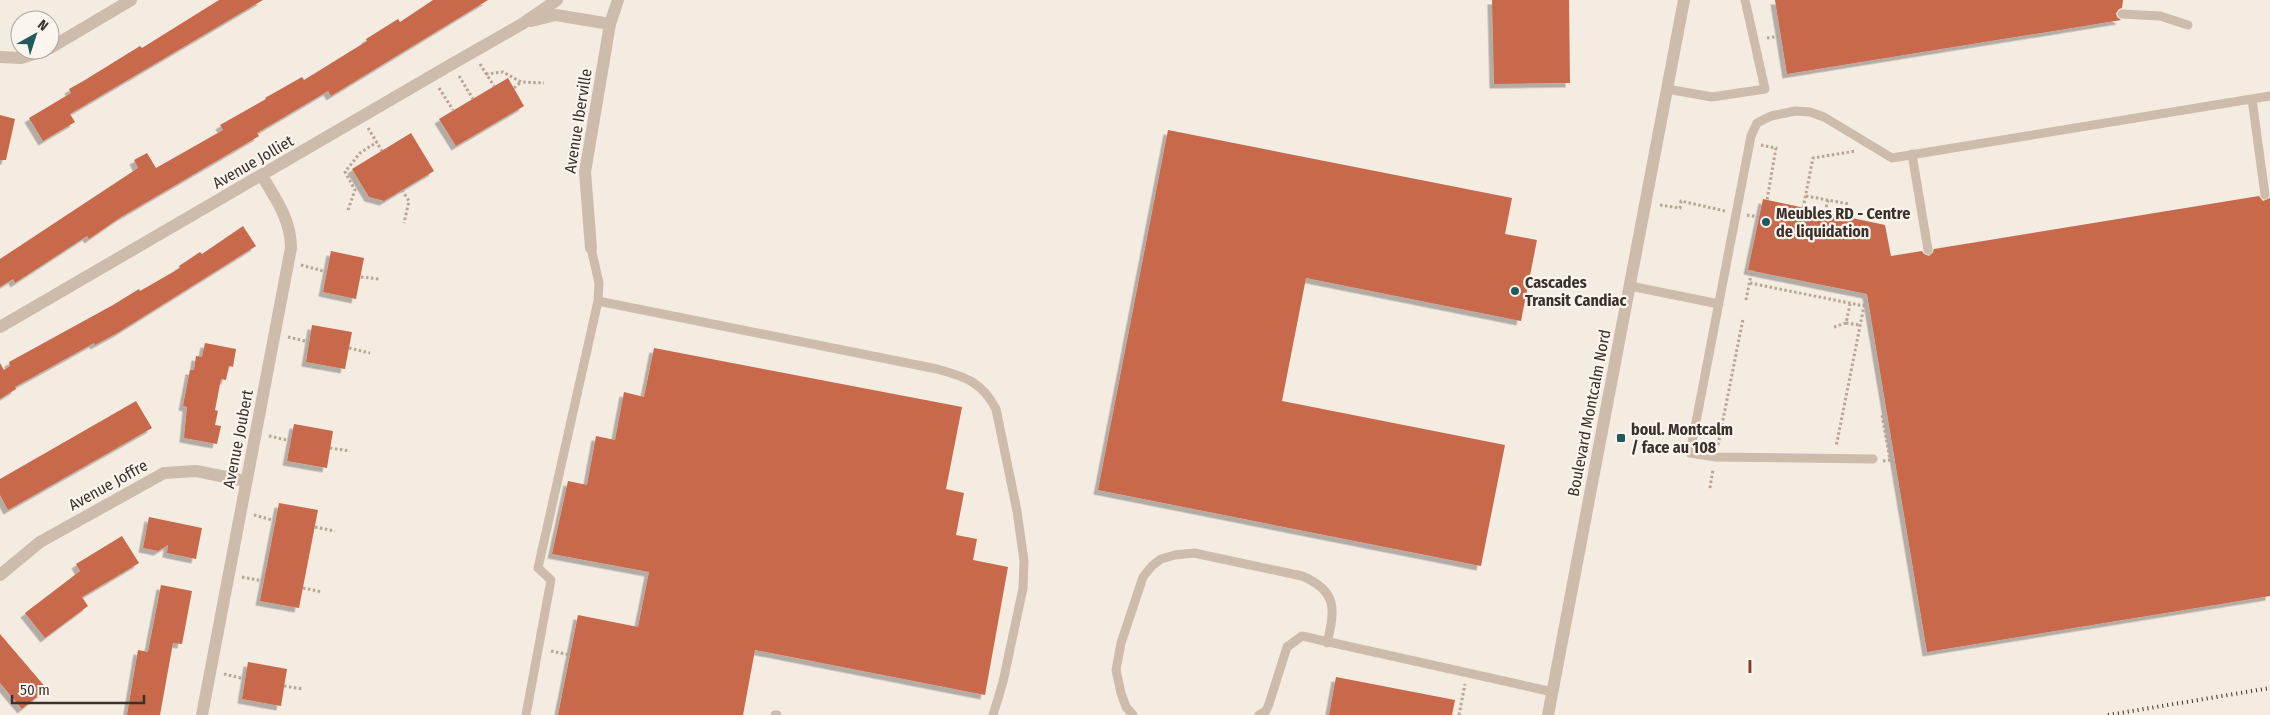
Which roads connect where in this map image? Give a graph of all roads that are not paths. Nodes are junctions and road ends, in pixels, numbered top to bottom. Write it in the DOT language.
graph roads {
  1 [pos="131,0"];
  2 [pos="557,0"];
  3 [pos="618,0"];
  4 [pos="1684,0"];
  5 [pos="1746,0"];
  6 [pos="2122,14"];
  7 [pos="522,24"];
  8 [pos="610,24"];
  9 [pos="2188,26"];
  10 [pos="60,42"];
  11 [pos="1667,89"];
  12 [pos="2270,96"];
  13 [pos="2252,99"];
  14 [pos="1912,154"];
  15 [pos="262,176"];
  16 [pos="2265,195"];
  17 [pos="591,248"];
  18 [pos="1928,250"];
  19 [pos="1630,286"];
  20 [pos="598,301"];
  21 [pos="1719,304"];
  22 [pos="0,328"];
  23 [pos="1875,460"];
  24 [pos="246,481"];
  25 [pos="0,575"];
  26 [pos="1327,643"];
  27 [pos="1552,692"];
  28 [pos="1264,714"];
  29 [pos="202,715"];
  30 [pos="526,715"];
  31 [pos="993,715"];
  32 [pos="1133,715"];
  33 [pos="1548,715"];
  1 -- 10 [label="street"];
  2 -- 7 [label="street, Avenue Jolliet"];
  3 -- 8 [label="street, Avenue Iberville"];
  4 -- 11 [label="street, Boulevard Montcalm Nord"];
  5 -- 11 [label="lane"];
  6 -- 9 [label="lane"];
  7 -- 8 [label="street, Avenue Jolliet"];
  7 -- 15 [label="street, Avenue Jolliet"];
  8 -- 17 [label="street, Avenue Iberville"];
  11 -- 19 [label="street, Boulevard Montcalm Nord"];
  12 -- 13 [label="lane"];
  13 -- 14 [label="lane"];
  13 -- 16 [label="lane"];
  14 -- 18 [label="lane"];
  14 -- 21 [label="lane"];
  15 -- 22 [label="street, Avenue Jolliet"];
  15 -- 24 [label="street, Avenue Joubert"];
  17 -- 20 [label="lane"];
  19 -- 21 [label="lane"];
  19 -- 27 [label="street, Boulevard Montcalm Nord"];
  20 -- 30 [label="lane"];
  20 -- 31 [label="lane"];
  21 -- 23 [label="lane"];
  24 -- 25 [label="street, Avenue Joffre"];
  24 -- 29 [label="street, Avenue Joubert"];
  26 -- 27 [label="lane"];
  26 -- 28 [label="lane"];
  26 -- 32 [label="lane"];
  27 -- 33 [label="street, Boulevard Montcalm Nord"];
}
